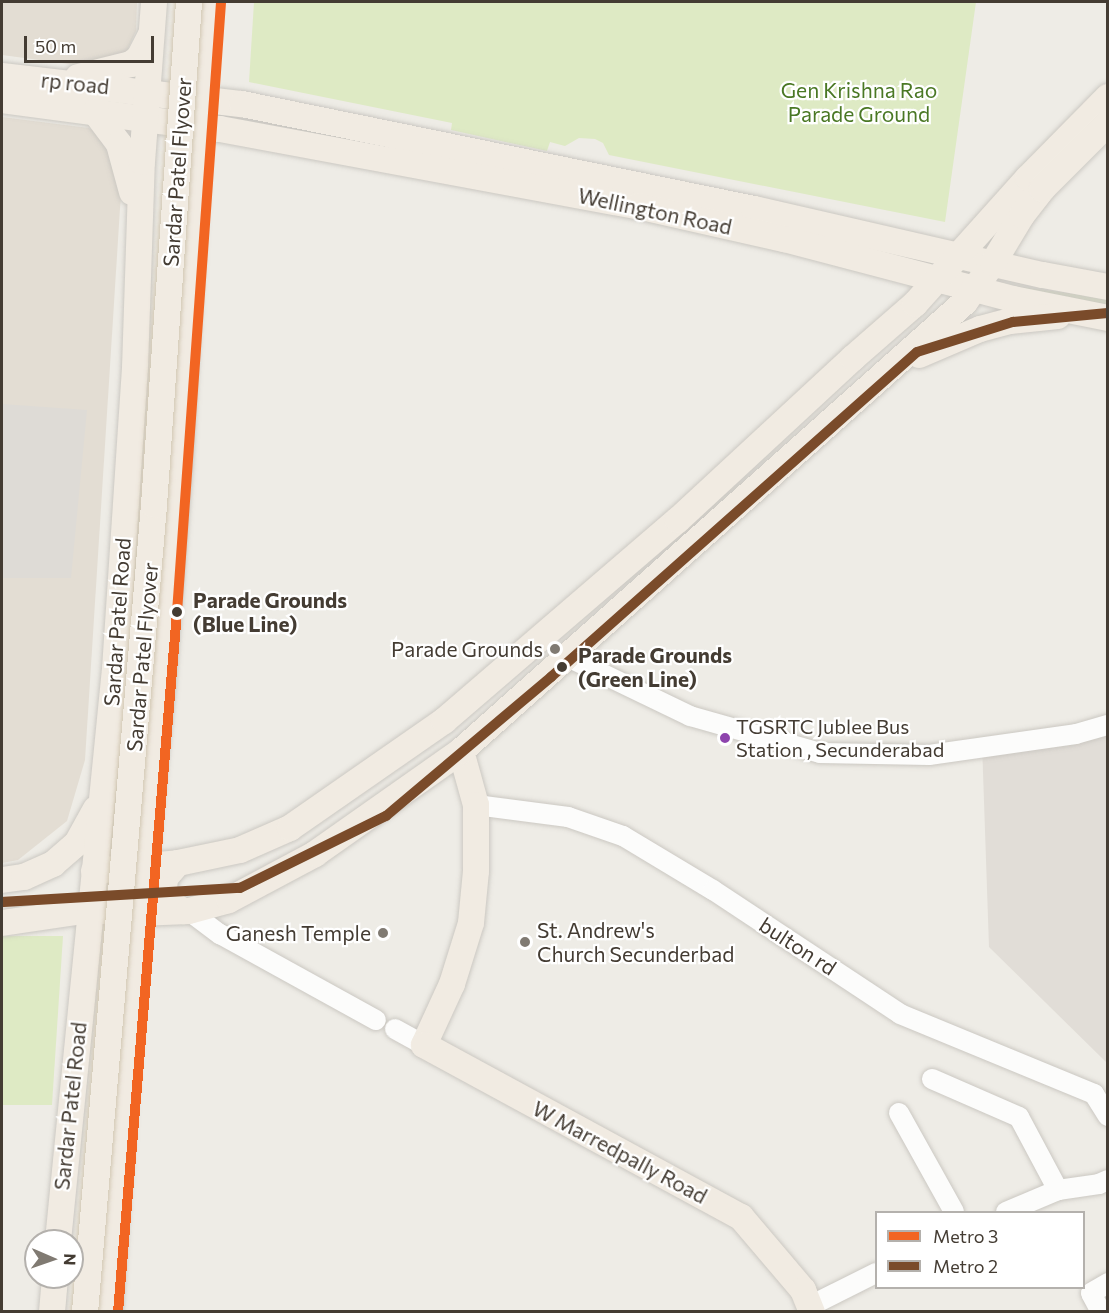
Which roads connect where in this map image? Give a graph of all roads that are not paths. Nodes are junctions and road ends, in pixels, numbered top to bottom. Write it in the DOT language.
graph roads {
  1 [pos="154,2"];
  2 [pos="175,2"];
  3 [pos="189,2"];
  4 [pos="206,2"];
  5 [pos="152,32"];
  6 [pos="2,76"];
  7 [pos="57,82"];
  8 [pos="147,92"];
  9 [pos="1107,97"];
  10 [pos="200,98"];
  11 [pos="2,100"];
  12 [pos="95,112"];
  13 [pos="145,118"];
  14 [pos="1107,123"];
  15 [pos="198,126"];
  16 [pos="140,231"];
  17 [pos="961,255"];
  18 [pos="993,263"];
  19 [pos="940,279"];
  20 [pos="1107,287"];
  21 [pos="975,289"];
  22 [pos="1100,317"];
  23 [pos="876,382"];
  24 [pos="125,513"];
  25 [pos="175,516"];
  26 [pos="568,657"];
  27 [pos="1107,725"];
  28 [pos="461,751"];
  29 [pos="103,785"];
  30 [pos="476,805"];
  31 [pos="99,822"];
  32 [pos="147,835"];
  33 [pos="181,862"];
  34 [pos="144,867"];
  35 [pos="94,871"];
  36 [pos="2,880"];
  37 [pos="90,910"];
  38 [pos="186,911"];
  39 [pos="138,913"];
  40 [pos="2,923"];
  41 [pos="86,946"];
  42 [pos="134,951"];
  43 [pos="132,977"];
  44 [pos="376,1020"];
  45 [pos="394,1029"];
  46 [pos="423,1045"];
  47 [pos="932,1079"];
  48 [pos="899,1113"];
  49 [pos="1107,1116"];
  50 [pos="1107,1180"];
  51 [pos="1058,1190"];
  52 [pos="953,1211"];
  53 [pos="1008,1211"];
  54 [pos="59,1229"];
  55 [pos="875,1275"];
  56 [pos="1107,1283"];
  57 [pos="54,1289"];
  58 [pos="811,1309"];
  59 [pos="52,1311"];
  60 [pos="70,1311"];
  61 [pos="85,1311"];
  62 [pos="109,1311"];
  63 [pos="1101,1311"];
  1 -- 5 [label="main road, Sardar Patel Road"];
  2 -- 60 [label="main road, Sardar Patel Flyover"];
  3 -- 61 [label="main road, Sardar Patel Flyover, bridge"];
  4 -- 10 [label="main road"];
  5 -- 7 [label="main road"];
  5 -- 8 [label="main road, Sardar Patel Road"];
  6 -- 7 [label="main road, rp road"];
  7 -- 8 [label="main road, rp road"];
  8 -- 10 [label="main road, rp road"];
  8 -- 13 [label="main road, Sardar Patel Road"];
  9 -- 17 [label="main road"];
  10 -- 15 [label="main road"];
  10 -- 17 [label="main road, rp road"];
  11 -- 12 [label="main road, rp road"];
  12 -- 13 [label="main road, rp road"];
  12 -- 16 [label="main road"];
  13 -- 15 [label="main road, rp road"];
  13 -- 16 [label="main road, Sardar Patel Road"];
  14 -- 18 [label="main road"];
  15 -- 19 [label="main road, Wellington Road"];
  15 -- 25 [label="main road"];
  16 -- 24 [label="main road, Sardar Patel Road"];
  17 -- 18 [label="main road, rp road"];
  17 -- 19 [label="main road"];
  18 -- 20 [label="main road, rp road"];
  18 -- 21 [label="main road"];
  19 -- 21 [label="main road, Wellington Road"];
  19 -- 33 [label="main road"];
  21 -- 22 [label="main road, Wellington Road"];
  21 -- 23 [label="main road"];
  22 -- 23 [label="main road"];
  23 -- 26 [label="main road"];
  24 -- 25 [label="main road"];
  24 -- 29 [label="main road, Sardar Patel Road"];
  25 -- 32 [label="main road"];
  26 -- 27 [label="street"];
  26 -- 28 [label="main road"];
  28 -- 30 [label="main road"];
  28 -- 38 [label="main road"];
  29 -- 31 [label="main road, Sardar Patel Road"];
  29 -- 36 [label="main road"];
  30 -- 46 [label="main road"];
  30 -- 49 [label="street, bulton rd"];
  31 -- 32 [label="main road"];
  31 -- 35 [label="main road, Sardar Patel Road"];
  32 -- 33 [label="main road"];
  32 -- 34 [label="main road"];
  33 -- 34 [label="main road"];
  33 -- 38 [label="main road"];
  34 -- 35 [label="main road"];
  34 -- 39 [label="main road"];
  35 -- 37 [label="main road, Sardar Patel Road"];
  37 -- 39 [label="main road"];
  37 -- 40 [label="main road"];
  37 -- 41 [label="main road, Sardar Patel Road"];
  38 -- 39 [label="main road"];
  38 -- 43 [label="main road"];
  38 -- 44 [label="street"];
  39 -- 42 [label="main road"];
  41 -- 42 [label="main road"];
  41 -- 54 [label="main road, Sardar Patel Road"];
  42 -- 43 [label="main road"];
  43 -- 62 [label="main road"];
  45 -- 46 [label="street, W Marredpally Road"];
  46 -- 58 [label="main road, W Marredpally Road"];
  47 -- 51 [label="street"];
  48 -- 52 [label="street"];
  50 -- 51 [label="street"];
  51 -- 53 [label="street"];
  55 -- 58 [label="street"];
  56 -- 63 [label="street"];
  57 -- 59 [label="main road"];
}
